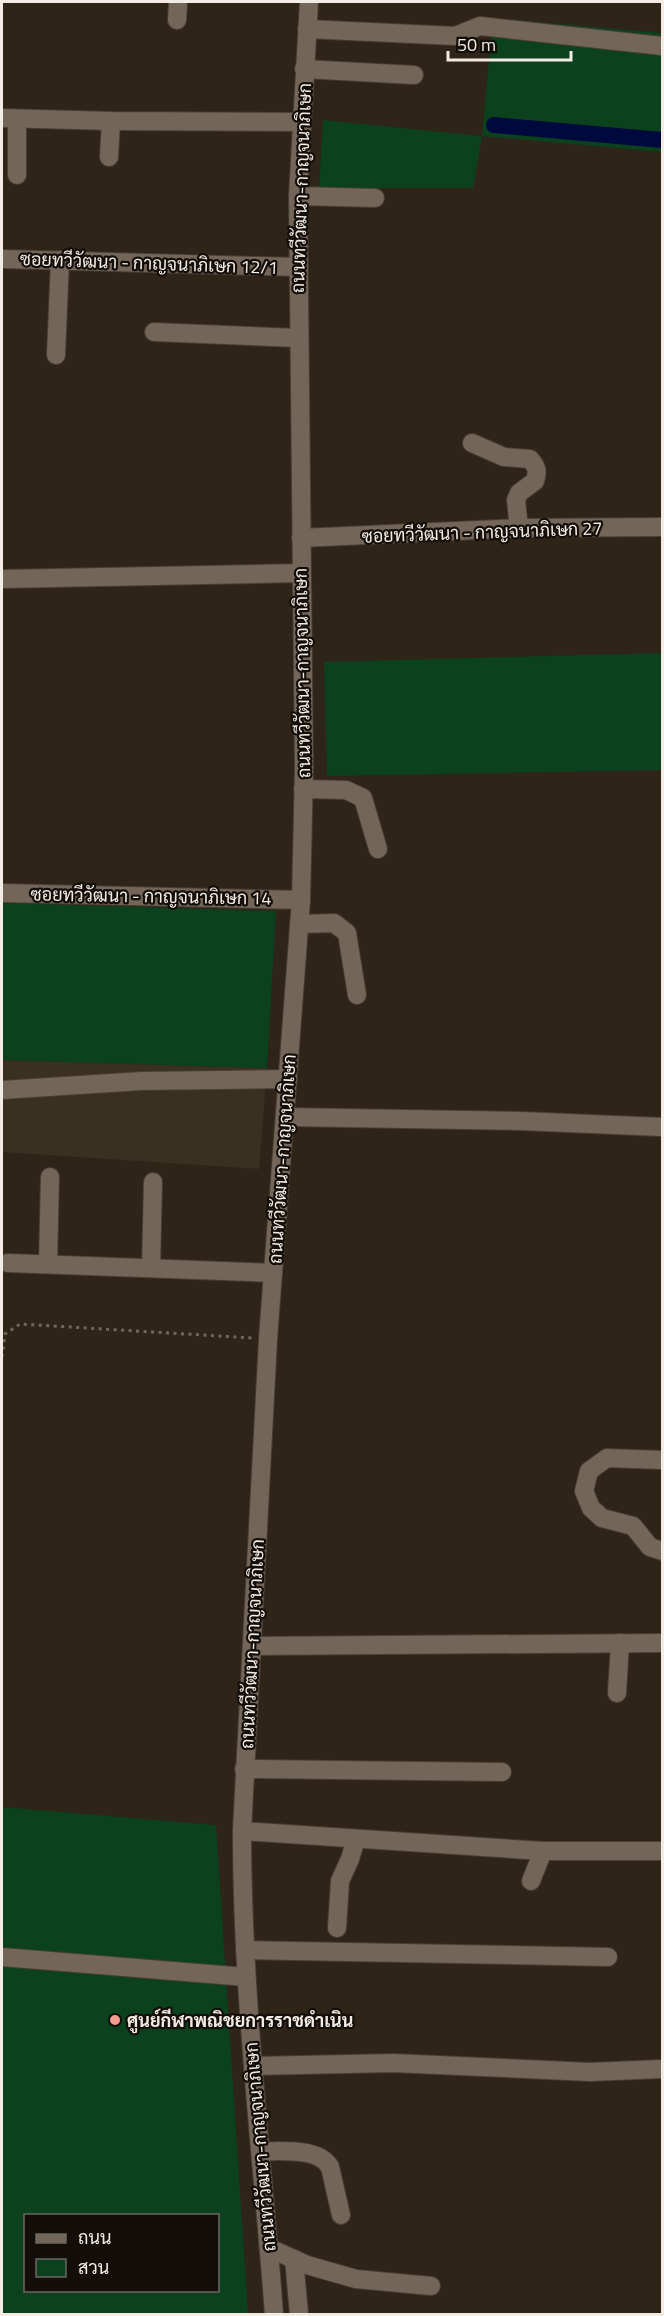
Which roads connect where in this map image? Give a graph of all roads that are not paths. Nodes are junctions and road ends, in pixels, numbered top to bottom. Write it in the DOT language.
graph roads {
  1 [pos="178,2"];
  2 [pos="309,2"];
  3 [pos="177,20"];
  4 [pos="307,29"];
  5 [pos="663,46"];
  6 [pos="304,69"];
  7 [pos="414,75"];
  8 [pos="9,118"];
  9 [pos="111,121"];
  10 [pos="302,122"];
  11 [pos="109,157"];
  12 [pos="17,175"];
  13 [pos="298,196"];
  14 [pos="375,198"];
  15 [pos="2,259"];
  16 [pos="60,261"];
  17 [pos="297,267"];
  18 [pos="154,332"];
  19 [pos="298,338"];
  20 [pos="56,355"];
  21 [pos="472,443"];
  22 [pos="663,527"];
  23 [pos="519,528"];
  24 [pos="301,538"];
  25 [pos="302,573"];
  26 [pos="2,579"];
  27 [pos="303,789"];
  28 [pos="378,849"];
  29 [pos="2,892"];
  30 [pos="301,900"];
  31 [pos="299,924"];
  32 [pos="357,995"];
  33 [pos="288,1079"];
  34 [pos="2,1090"];
  35 [pos="286,1117"];
  36 [pos="663,1127"];
  37 [pos="50,1178"];
  38 [pos="153,1182"];
  39 [pos="8,1263"];
  40 [pos="48,1264"];
  41 [pos="151,1269"];
  42 [pos="273,1273"];
  43 [pos="663,1460"];
  44 [pos="663,1551"];
  45 [pos="620,1643"];
  46 [pos="663,1643"];
  47 [pos="252,1646"];
  48 [pos="617,1693"];
  49 [pos="244,1769"];
  50 [pos="502,1772"];
  51 [pos="242,1832"];
  52 [pos="356,1839"];
  53 [pos="543,1851"];
  54 [pos="663,1851"];
  55 [pos="531,1881"];
  56 [pos="337,1928"];
  57 [pos="245,1950"];
  58 [pos="2,1957"];
  59 [pos="608,1957"];
  60 [pos="246,1977"];
  61 [pos="254,2066"];
  62 [pos="663,2069"];
  63 [pos="261,2151"];
  64 [pos="341,2215"];
  65 [pos="269,2248"];
  66 [pos="294,2259"];
  67 [pos="431,2286"];
  68 [pos="274,2314"];
  69 [pos="299,2314"];
  1 -- 3 [label="street"];
  2 -- 4 [label="street, ถนนทวีวัฒนา-กาญจนาภิเษก"];
  4 -- 5 [label="street"];
  4 -- 6 [label="street, ถนนทวีวัฒนา-กาญจนาภิเษก"];
  6 -- 7 [label="street"];
  6 -- 10 [label="street, ถนนทวีวัฒนา-กาญจนาภิเษก"];
  8 -- 9 [label="street"];
  8 -- 12 [label="street"];
  9 -- 10 [label="street"];
  9 -- 11 [label="street"];
  10 -- 13 [label="street, ถนนทวีวัฒนา-กาญจนาภิเษก"];
  13 -- 14 [label="street"];
  13 -- 17 [label="street, ถนนทวีวัฒนา-กาญจนาภิเษก"];
  15 -- 16 [label="street, ซอยทวีวัฒนา - กาญจนาภิเษก 12/1"];
  16 -- 17 [label="street, ซอยทวีวัฒนา - กาญจนาภิเษก 12/1"];
  16 -- 20 [label="street"];
  17 -- 19 [label="street, ถนนทวีวัฒนา-กาญจนาภิเษก"];
  18 -- 19 [label="street"];
  19 -- 24 [label="street, ถนนทวีวัฒนา-กาญจนาภิเษก"];
  21 -- 23 [label="street"];
  22 -- 23 [label="street, ซอยทวีวัฒนา - กาญจนาภิเษก 27"];
  23 -- 24 [label="street, ซอยทวีวัฒนา - กาญจนาภิเษก 27"];
  24 -- 25 [label="street, ถนนทวีวัฒนา-กาญจนาภิเษก"];
  25 -- 26 [label="street"];
  25 -- 27 [label="street, ถนนทวีวัฒนา-กาญจนาภิเษก"];
  27 -- 28 [label="street"];
  27 -- 30 [label="street, ถนนทวีวัฒนา-กาญจนาภิเษก"];
  29 -- 30 [label="street, ซอยทวีวัฒนา - กาญจนาภิเษก 14"];
  30 -- 31 [label="street, ถนนทวีวัฒนา-กาญจนาภิเษก"];
  31 -- 32 [label="street"];
  31 -- 33 [label="street, ถนนทวีวัฒนา-กาญจนาภิเษก"];
  33 -- 34 [label="street"];
  33 -- 35 [label="street, ถนนทวีวัฒนา-กาญจนาภิเษก"];
  35 -- 36 [label="street"];
  35 -- 42 [label="street, ถนนทวีวัฒนา-กาญจนาภิเษก"];
  37 -- 40 [label="street"];
  38 -- 41 [label="street"];
  39 -- 40 [label="street"];
  40 -- 41 [label="street"];
  41 -- 42 [label="street"];
  42 -- 47 [label="street, ถนนทวีวัฒนา-กาญจนาภิเษก"];
  43 -- 44 [label="street"];
  45 -- 46 [label="street"];
  45 -- 47 [label="street"];
  45 -- 48 [label="street"];
  47 -- 49 [label="street, ถนนทวีวัฒนา-กาญจนาภิเษก"];
  49 -- 50 [label="street"];
  49 -- 51 [label="street, ถนนทวีวัฒนา-กาญจนาภิเษก"];
  51 -- 52 [label="street"];
  51 -- 57 [label="street, ถนนทวีวัฒนา-กาญจนาภิเษก"];
  52 -- 53 [label="street"];
  52 -- 56 [label="street"];
  53 -- 54 [label="street"];
  53 -- 55 [label="street"];
  57 -- 59 [label="street"];
  57 -- 60 [label="street, ถนนทวีวัฒนา-กาญจนาภิเษก"];
  58 -- 60 [label="street"];
  60 -- 61 [label="street, ถนนทวีวัฒนา-กาญจนาภิเษก"];
  61 -- 62 [label="street"];
  61 -- 63 [label="street, ถนนทวีวัฒนา-กาญจนาภิเษก"];
  63 -- 64 [label="street"];
  63 -- 65 [label="street, ถนนทวีวัฒนา-กาญจนาภิเษก"];
  65 -- 66 [label="street"];
  65 -- 68 [label="street, ถนนทวีวัฒนา-กาญจนาภิเษก"];
  66 -- 67 [label="street"];
  66 -- 69 [label="street"];
}
